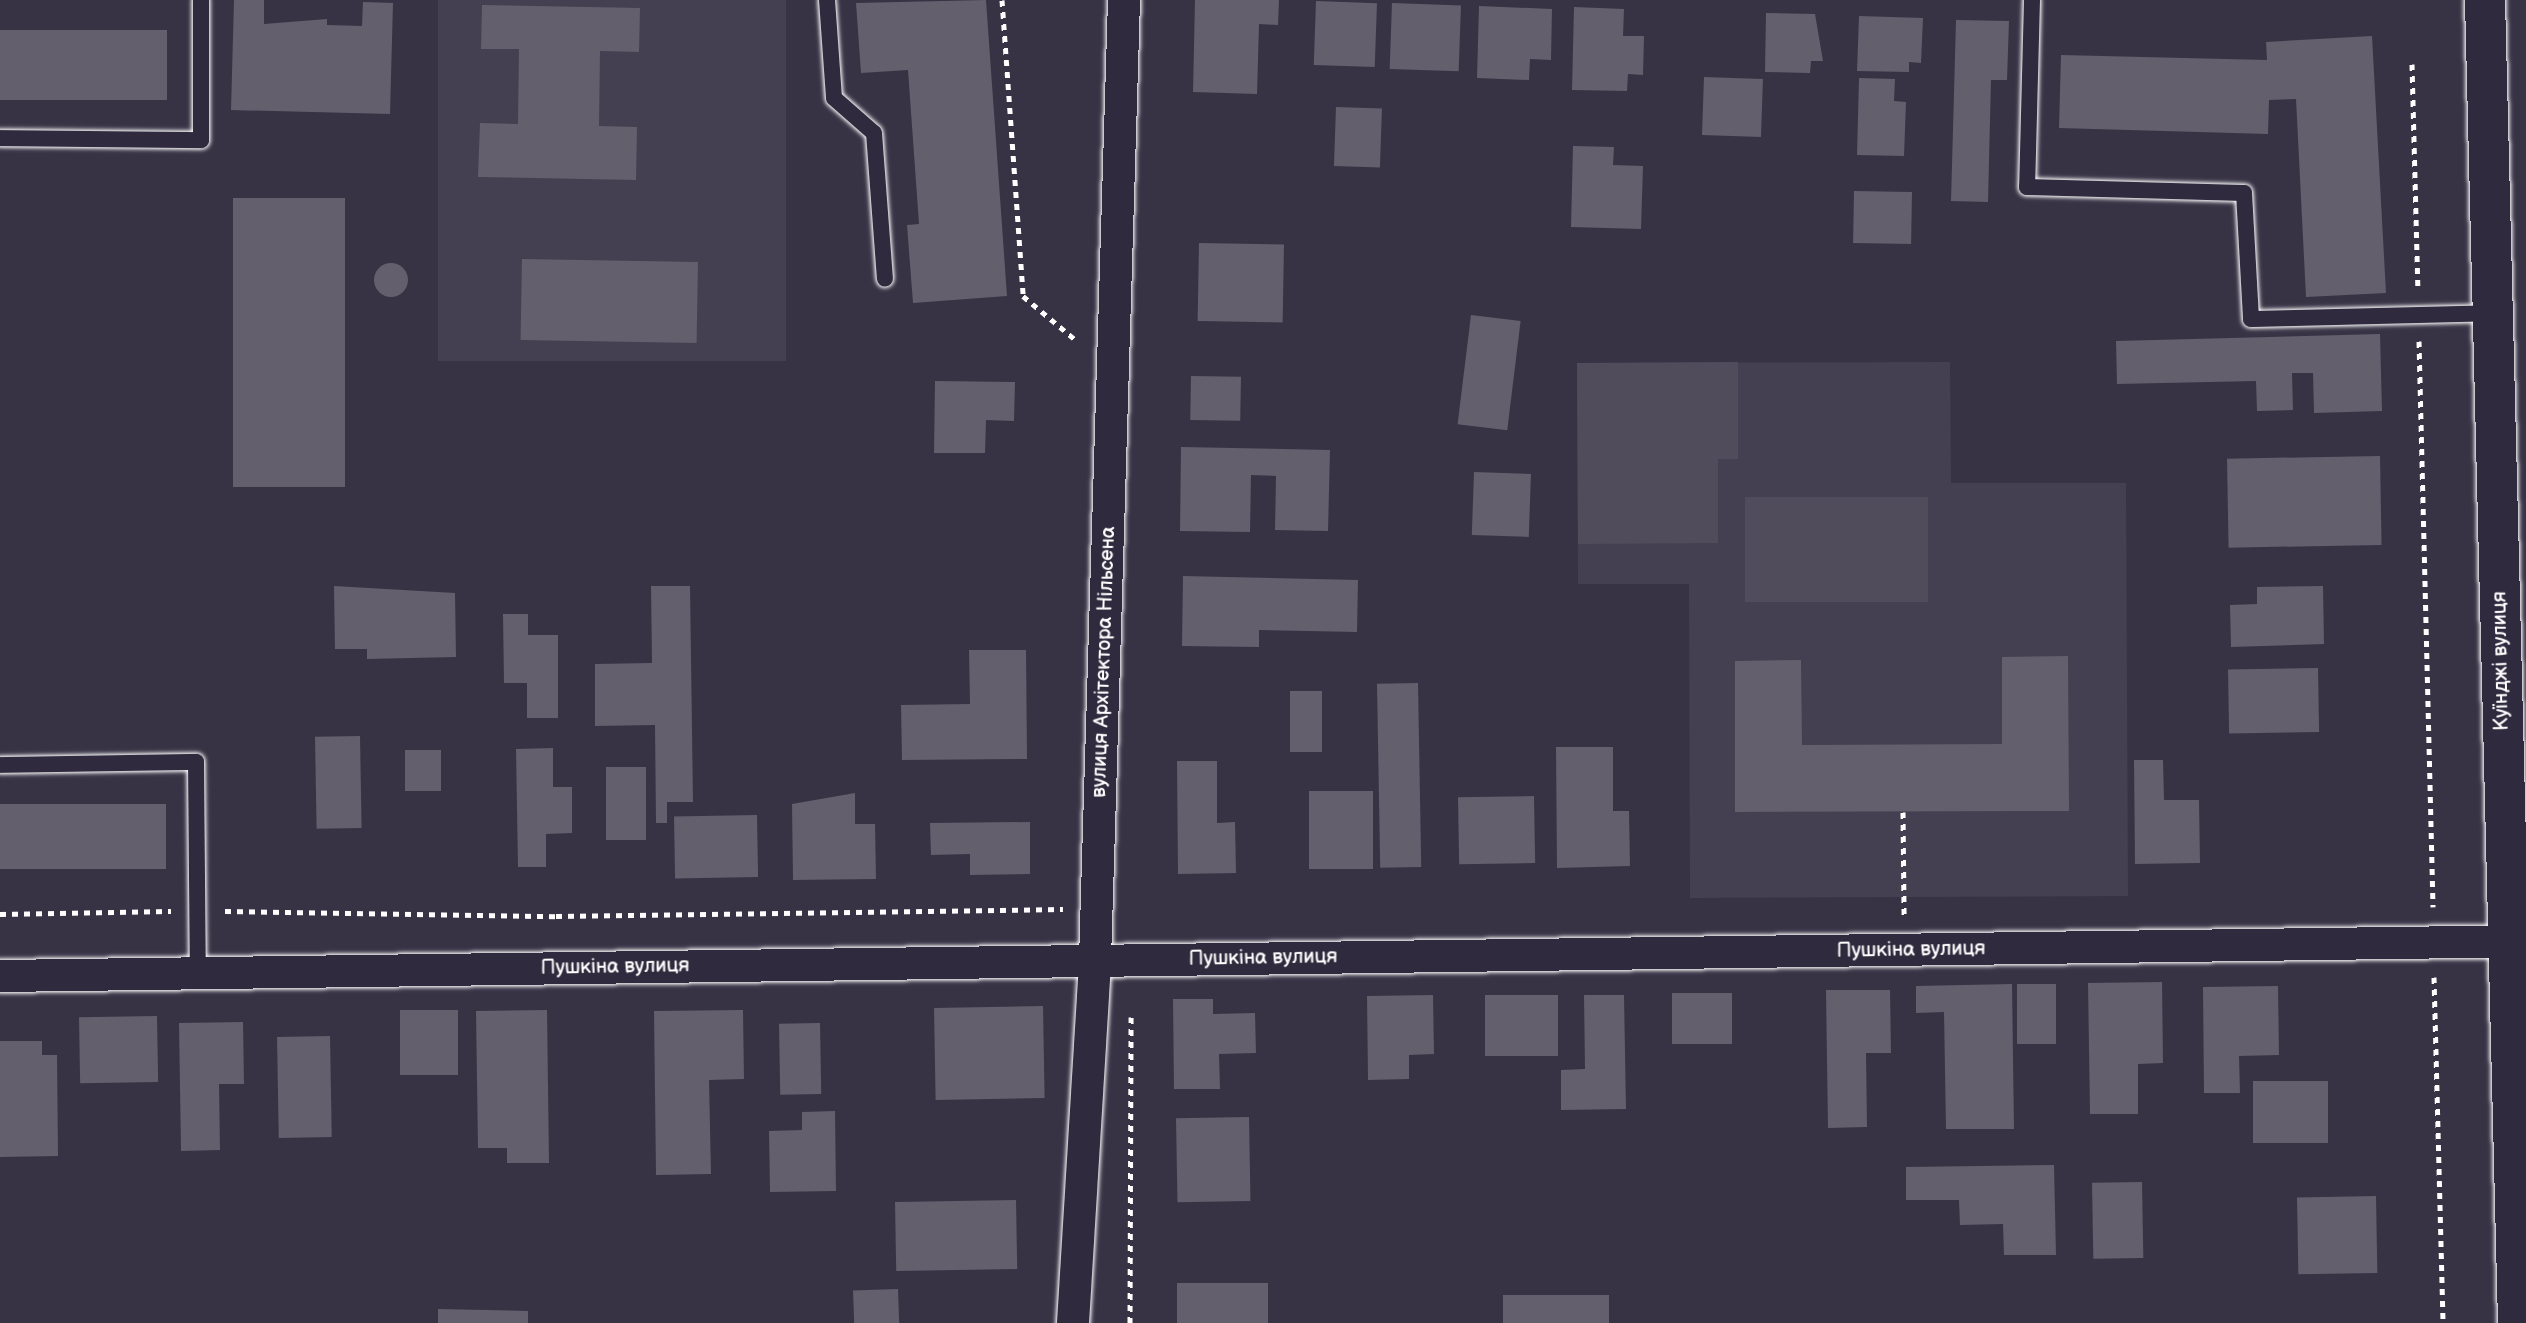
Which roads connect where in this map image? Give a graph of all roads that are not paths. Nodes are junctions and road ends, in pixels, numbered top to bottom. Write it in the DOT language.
graph roads {
  1 [pos="201,0"];
  2 [pos="827,0"];
  3 [pos="1124,0"];
  4 [pos="2032,0"];
  5 [pos="2485,0"];
  6 [pos="0,138"];
  7 [pos="885,279"];
  8 [pos="2493,313"];
  9 [pos="0,765"];
  10 [pos="2517,942"];
  11 [pos="1095,960"];
  12 [pos="198,973"];
  13 [pos="0,976"];
  14 [pos="1073,1323"];
  15 [pos="2518,1323"];
  1 -- 6 [label="lane"];
  2 -- 7 [label="lane"];
  3 -- 11 [label="street, вулиця Архітектора Нільсена"];
  4 -- 8 [label="lane"];
  5 -- 8 [label="street, Куїнджі вулиця"];
  8 -- 10 [label="street, Куїнджі вулиця"];
  9 -- 12 [label="lane"];
  10 -- 11 [label="street, Пушкіна вулиця"];
  10 -- 15 [label="street, Куїнджі вулиця"];
  11 -- 12 [label="street, Пушкіна вулиця"];
  11 -- 14 [label="street, вулиця Архітектора Нільсена"];
  12 -- 13 [label="street, Пушкіна вулиця"];
}
